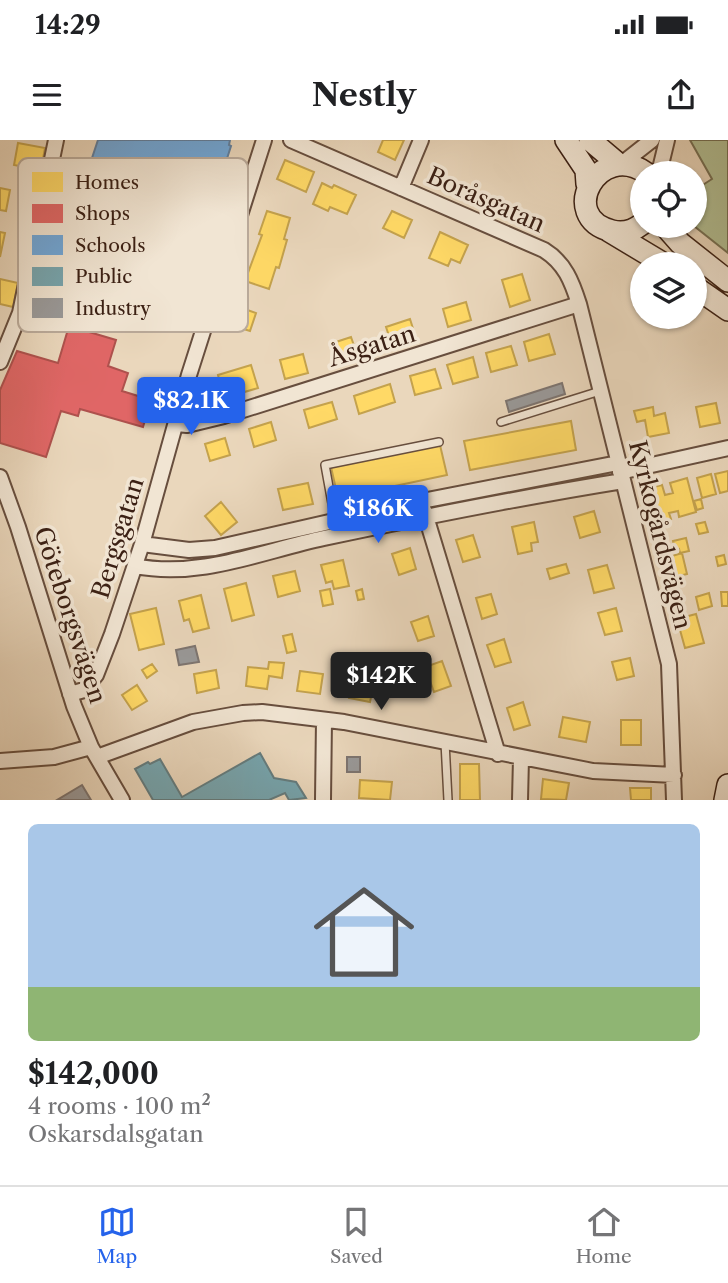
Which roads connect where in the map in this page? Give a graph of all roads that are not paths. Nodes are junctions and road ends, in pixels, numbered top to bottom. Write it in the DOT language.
graph roads {
  1 [pos="56,140"];
  2 [pos="264,140"];
  3 [pos="291,140"];
  4 [pos="421,140"];
  5 [pos="566,140"];
  6 [pos="590,140"];
  7 [pos="652,140"];
  8 [pos="667,140"];
  9 [pos="52,158"];
  10 [pos="662,161"];
  11 [pos="620,162"];
  12 [pos="630,164"];
  13 [pos="587,184"];
  14 [pos="401,188"];
  15 [pos="248,190"];
  16 [pos="607,230"];
  17 [pos="630,231"];
  18 [pos="676,238"];
  19 [pos="644,252"];
  20 [pos="728,281"];
  21 [pos="573,285"];
  22 [pos="707,295"];
  23 [pos="579,304"];
  24 [pos="728,310"];
  25 [pos="18,318"];
  26 [pos="203,332"];
  27 [pos="0,362"];
  28 [pos="600,391"];
  29 [pos="500,422"];
  30 [pos="177,424"];
  31 [pos="439,442"];
  32 [pos="728,448"];
  33 [pos="620,472"];
  34 [pos="0,477"];
  35 [pos="422,501"];
  36 [pos="427,518"];
  37 [pos="335,520"];
  38 [pos="142,544"];
  39 [pos="135,566"];
  40 [pos="70,694"];
  41 [pos="324,720"];
  42 [pos="445,742"];
  43 [pos="94,752"];
  44 [pos="498,754"];
  45 [pos="521,758"];
  46 [pos="0,761"];
  47 [pos="674,775"];
  48 [pos="728,785"];
  49 [pos="122,800"];
  50 [pos="323,800"];
  51 [pos="448,800"];
  52 [pos="520,800"];
  53 [pos="674,800"];
  54 [pos="725,800"];
  1 -- 9 [label="street"];
  2 -- 15 [label="street, Bergsgatan"];
  3 -- 14 [label="street, Boråsgatan"];
  4 -- 14 [label="street"];
  5 -- 13 [label="street"];
  6 -- 11 [label="street"];
  7 -- 11 [label="street"];
  8 -- 10 [label="street"];
  11 -- 12 [label="street"];
  11 -- 13 [label="street"];
  13 -- 16 [label="street"];
  14 -- 21 [label="street, Boråsgatan"];
  16 -- 17 [label="street"];
  16 -- 19 [label="street"];
  18 -- 20 [label="street"];
  21 -- 23 [label="street, Kyrkogårdsvägen"];
  22 -- 24 [label="street"];
  23 -- 28 [label="street, Kyrkogårdsvägen"];
  23 -- 30 [label="street, Åsgatan"];
  25 -- 27 [label="street"];
  26 -- 30 [label="street, Bergsgatan"];
  28 -- 29 [label="lane"];
  28 -- 33 [label="street, Kyrkogårdsvägen"];
  30 -- 38 [label="street, Bergsgatan"];
  31 -- 37 [label="lane"];
  32 -- 33 [label="street"];
  33 -- 35 [label="street"];
  33 -- 36 [label="street"];
  33 -- 47 [label="street, Kyrkogårdsvägen"];
  34 -- 40 [label="street, Göteborgsvägen"];
  35 -- 36 [label="street"];
  35 -- 37 [label="street"];
  36 -- 39 [label="street"];
  36 -- 44 [label="street"];
  37 -- 38 [label="street"];
  38 -- 39 [label="street, Bergsgatan"];
  39 -- 40 [label="street, Bergsgatan"];
  40 -- 43 [label="street, Göteborgsvägen"];
  41 -- 42 [label="street"];
  41 -- 43 [label="street"];
  41 -- 50 [label="street"];
  42 -- 44 [label="street"];
  42 -- 51 [label="lane"];
  43 -- 46 [label="street"];
  43 -- 49 [label="street, Göteborgsvägen"];
  44 -- 45 [label="street"];
  45 -- 47 [label="street"];
  45 -- 52 [label="street"];
  47 -- 53 [label="street, Kyrkogårdsvägen"];
  48 -- 54 [label="street"];
}
